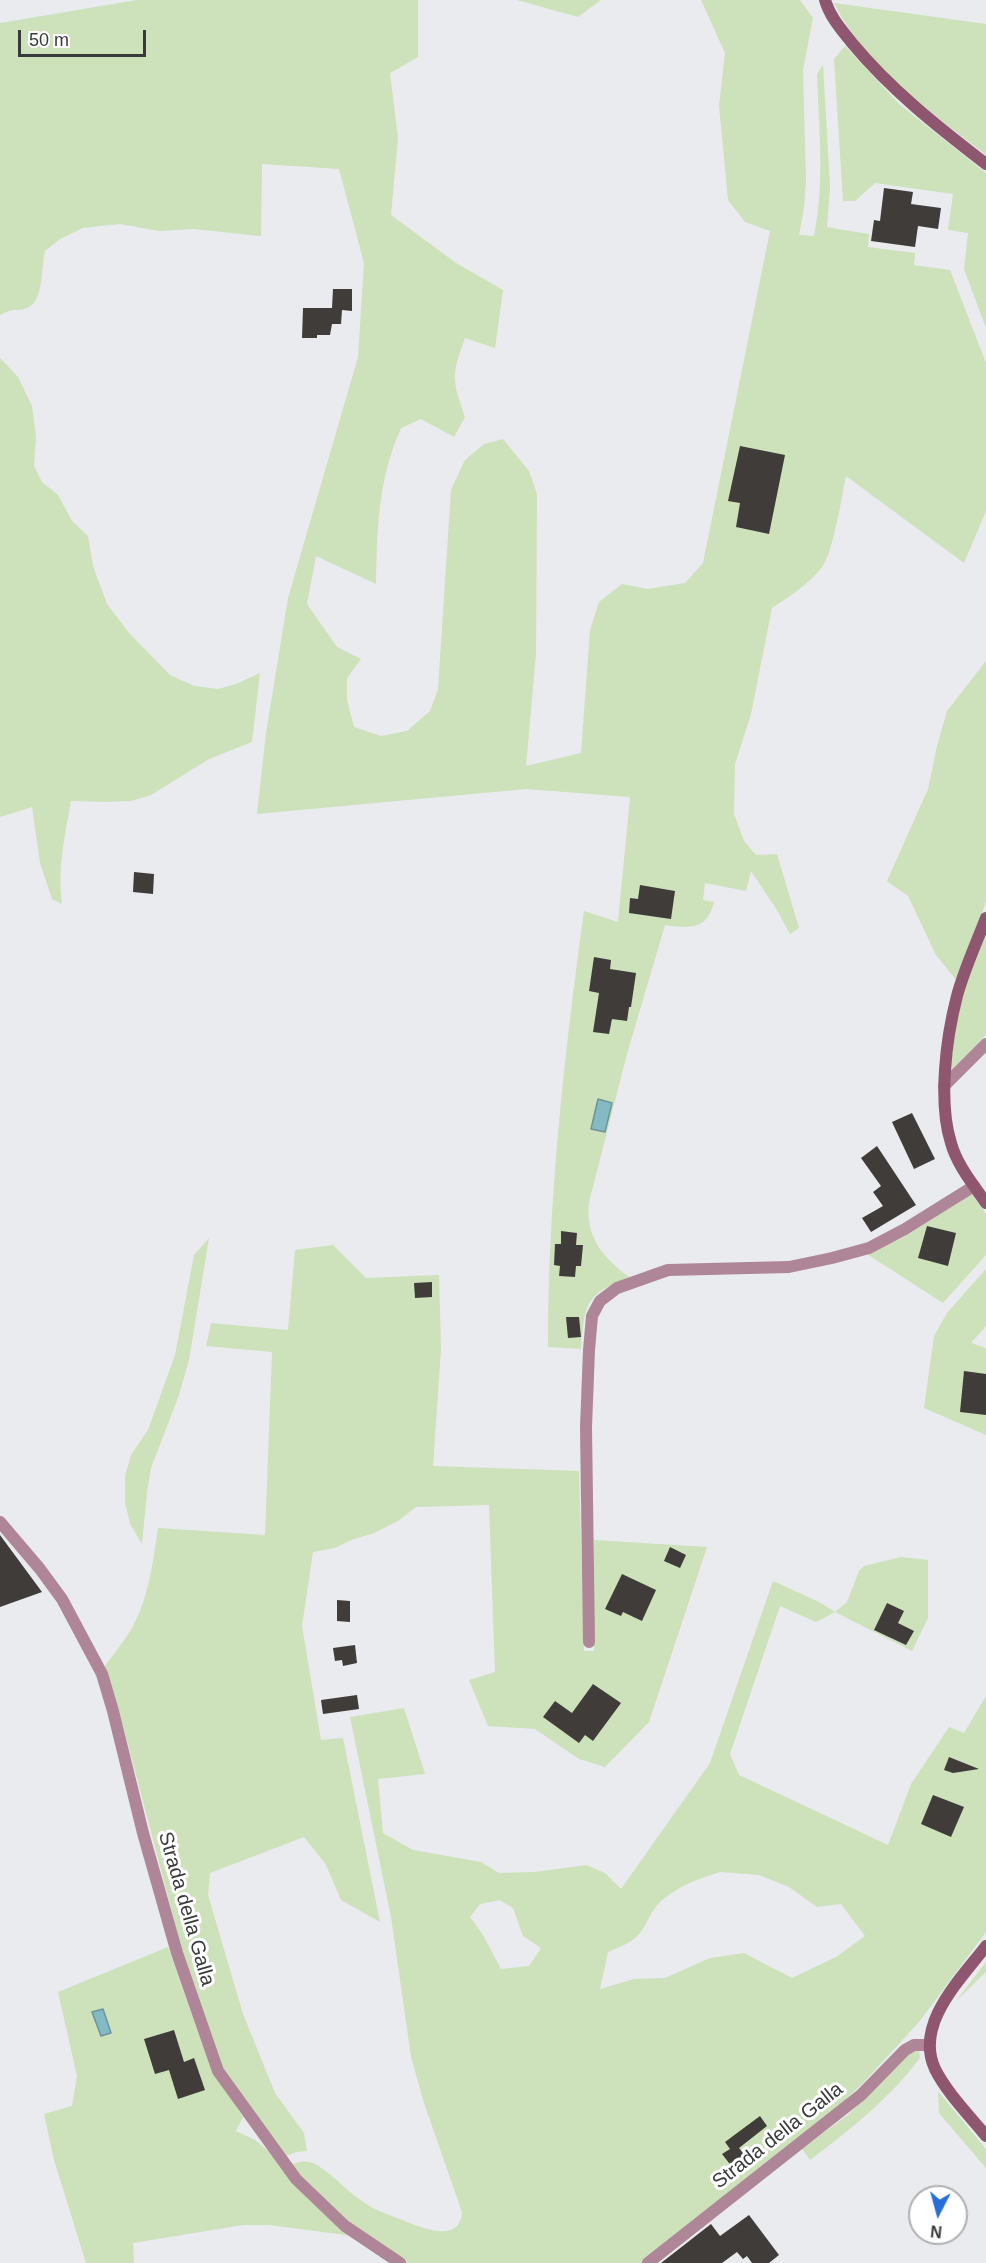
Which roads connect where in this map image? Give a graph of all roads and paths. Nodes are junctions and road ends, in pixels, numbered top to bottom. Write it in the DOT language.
graph roads {
  1 [pos="815,0"];
  2 [pos="826,4"];
  3 [pos="986,164"];
  4 [pos="986,918"];
  5 [pos="986,1044"];
  6 [pos="944,1086"];
  7 [pos="974,1186"];
  8 [pos="986,1203"];
  9 [pos="0,1522"];
  10 [pos="589,1642"];
  11 [pos="986,1946"];
  12 [pos="929,2045"];
  13 [pos="986,2136"];
  14 [pos="400,2263"];
  15 [pos="648,2263"];
  1 -- 2 [label="street"];
  2 -- 3 [label="street"];
  4 -- 6 [label="street"];
  5 -- 6 [label="street"];
  6 -- 7 [label="street"];
  7 -- 8 [label="street"];
  7 -- 10 [label="street"];
  9 -- 14 [label="street, Strada della Galla"];
  11 -- 12 [label="street"];
  12 -- 13 [label="street"];
  12 -- 15 [label="street, Strada della Galla"];
}
